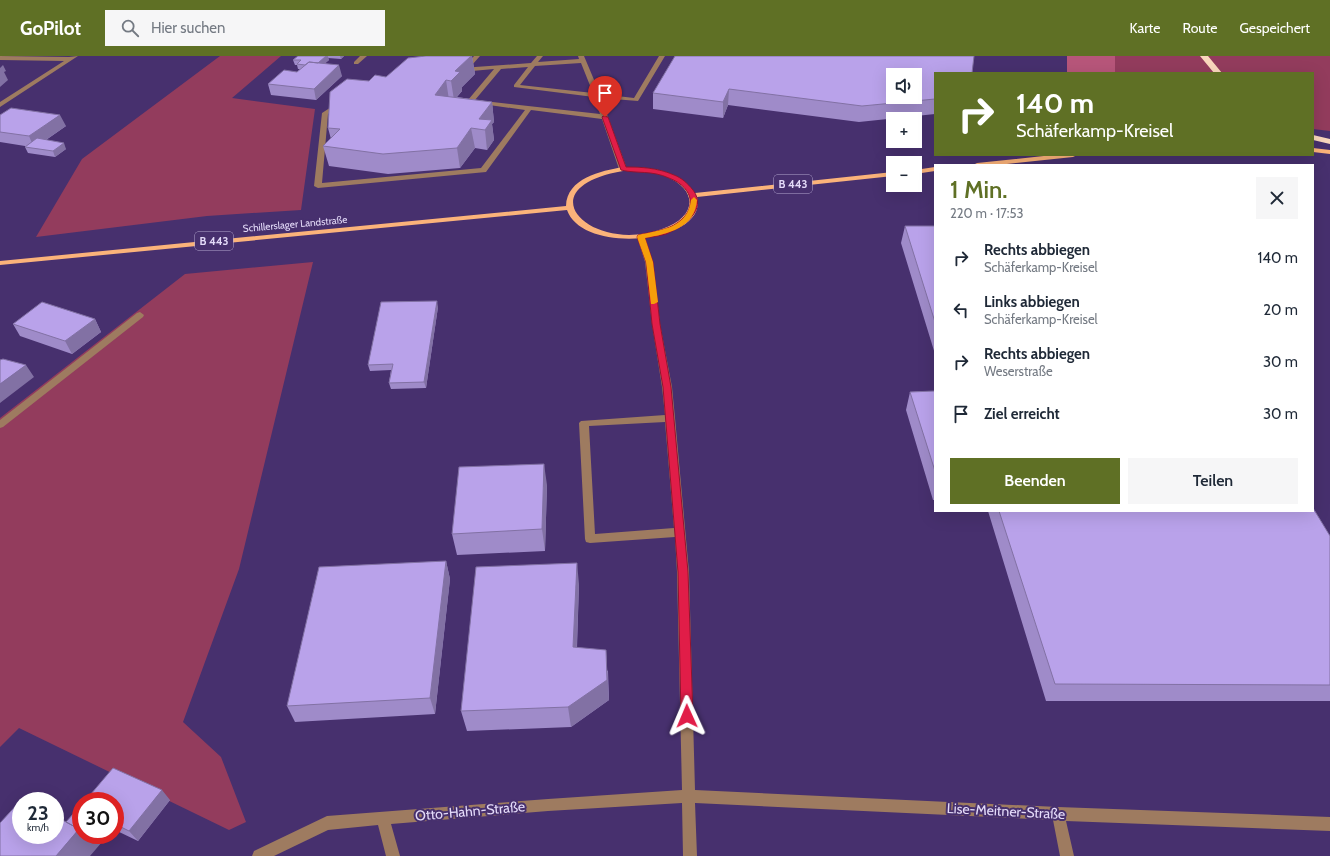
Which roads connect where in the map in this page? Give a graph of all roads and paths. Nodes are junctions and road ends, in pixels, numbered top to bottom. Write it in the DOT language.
graph roads {
  1 [pos="364,56"];
  2 [pos="477,56"];
  3 [pos="540,56"];
  4 [pos="662,56"];
  5 [pos="1204,56"];
  6 [pos="19,57"];
  7 [pos="0,58"];
  8 [pos="72,58"];
  9 [pos="582,59"];
  10 [pos="356,63"];
  11 [pos="470,64"];
  12 [pos="532,65"];
  13 [pos="499,68"];
  14 [pos="453,71"];
  15 [pos="1217,72"];
  16 [pos="597,95"];
  17 [pos="344,101"];
  18 [pos="0,105"];
  19 [pos="529,108"];
  20 [pos="605,117"];
  21 [pos="1314,137"];
  22 [pos="1330,142"];
  23 [pos="1314,150"];
  24 [pos="1330,152"];
  25 [pos="1063,156"];
  26 [pos="987,164"];
  27 [pos="623,169"];
  28 [pos="934,170"];
  29 [pos="922,171"];
  30 [pos="886,175"];
  31 [pos="693,195"];
  32 [pos="568,208"];
  33 [pos="641,237"];
  34 [pos="0,263"];
  35 [pos="140,315"];
  36 [pos="670,418"];
  37 [pos="0,425"];
  38 [pos="679,532"];
  39 [pos="689,796"];
  40 [pos="1058,814"];
  41 [pos="383,818"];
  42 [pos="1328,822"];
  43 [pos="259,856"];
  44 [pos="393,856"];
  45 [pos="690,856"];
  46 [pos="1067,856"];
  1 -- 10 [label="street"];
  2 -- 11 [label="street"];
  3 -- 12 [label="street"];
  4 -- 16 [label="street"];
  5 -- 15 [label="highway"];
  6 -- 7 [label="street"];
  6 -- 8 [label="street"];
  8 -- 18 [label="street"];
  9 -- 12 [label="street"];
  9 -- 16 [label="street"];
  12 -- 13 [label="street"];
  12 -- 16 [label="street"];
  13 -- 14 [label="street"];
  13 -- 19 [label="street"];
  16 -- 20 [label="street"];
  17 -- 19 [label="street"];
  19 -- 20 [label="street"];
  20 -- 27 [label="street"];
  21 -- 22 [label="highway"];
  23 -- 24 [label="main road"];
  25 -- 26 [label="main road"];
  27 -- 31 [label="main road"];
  27 -- 32 [label="main road"];
  28 -- 29 [label="main road"];
  30 -- 31 [label="main road, B 443"];
  31 -- 33 [label="main road"];
  32 -- 33 [label="main road"];
  32 -- 34 [label="main road, Schillerslager Landstraße / B 443"];
  33 -- 36 [label="street"];
  35 -- 37 [label="street"];
  36 -- 38 [label="street"];
  36 -- 38 [label="street"];
  38 -- 39 [label="street"];
  39 -- 40 [label="street, Lise-Meitner-Straße"];
  39 -- 41 [label="street, Otto-Hahn-Straße"];
  39 -- 45 [label="street"];
  40 -- 42 [label="street, Lise-Meitner-Straße"];
  40 -- 46 [label="street"];
  41 -- 43 [label="street, Otto-Hahn-Straße"];
  41 -- 44 [label="street"];
}
